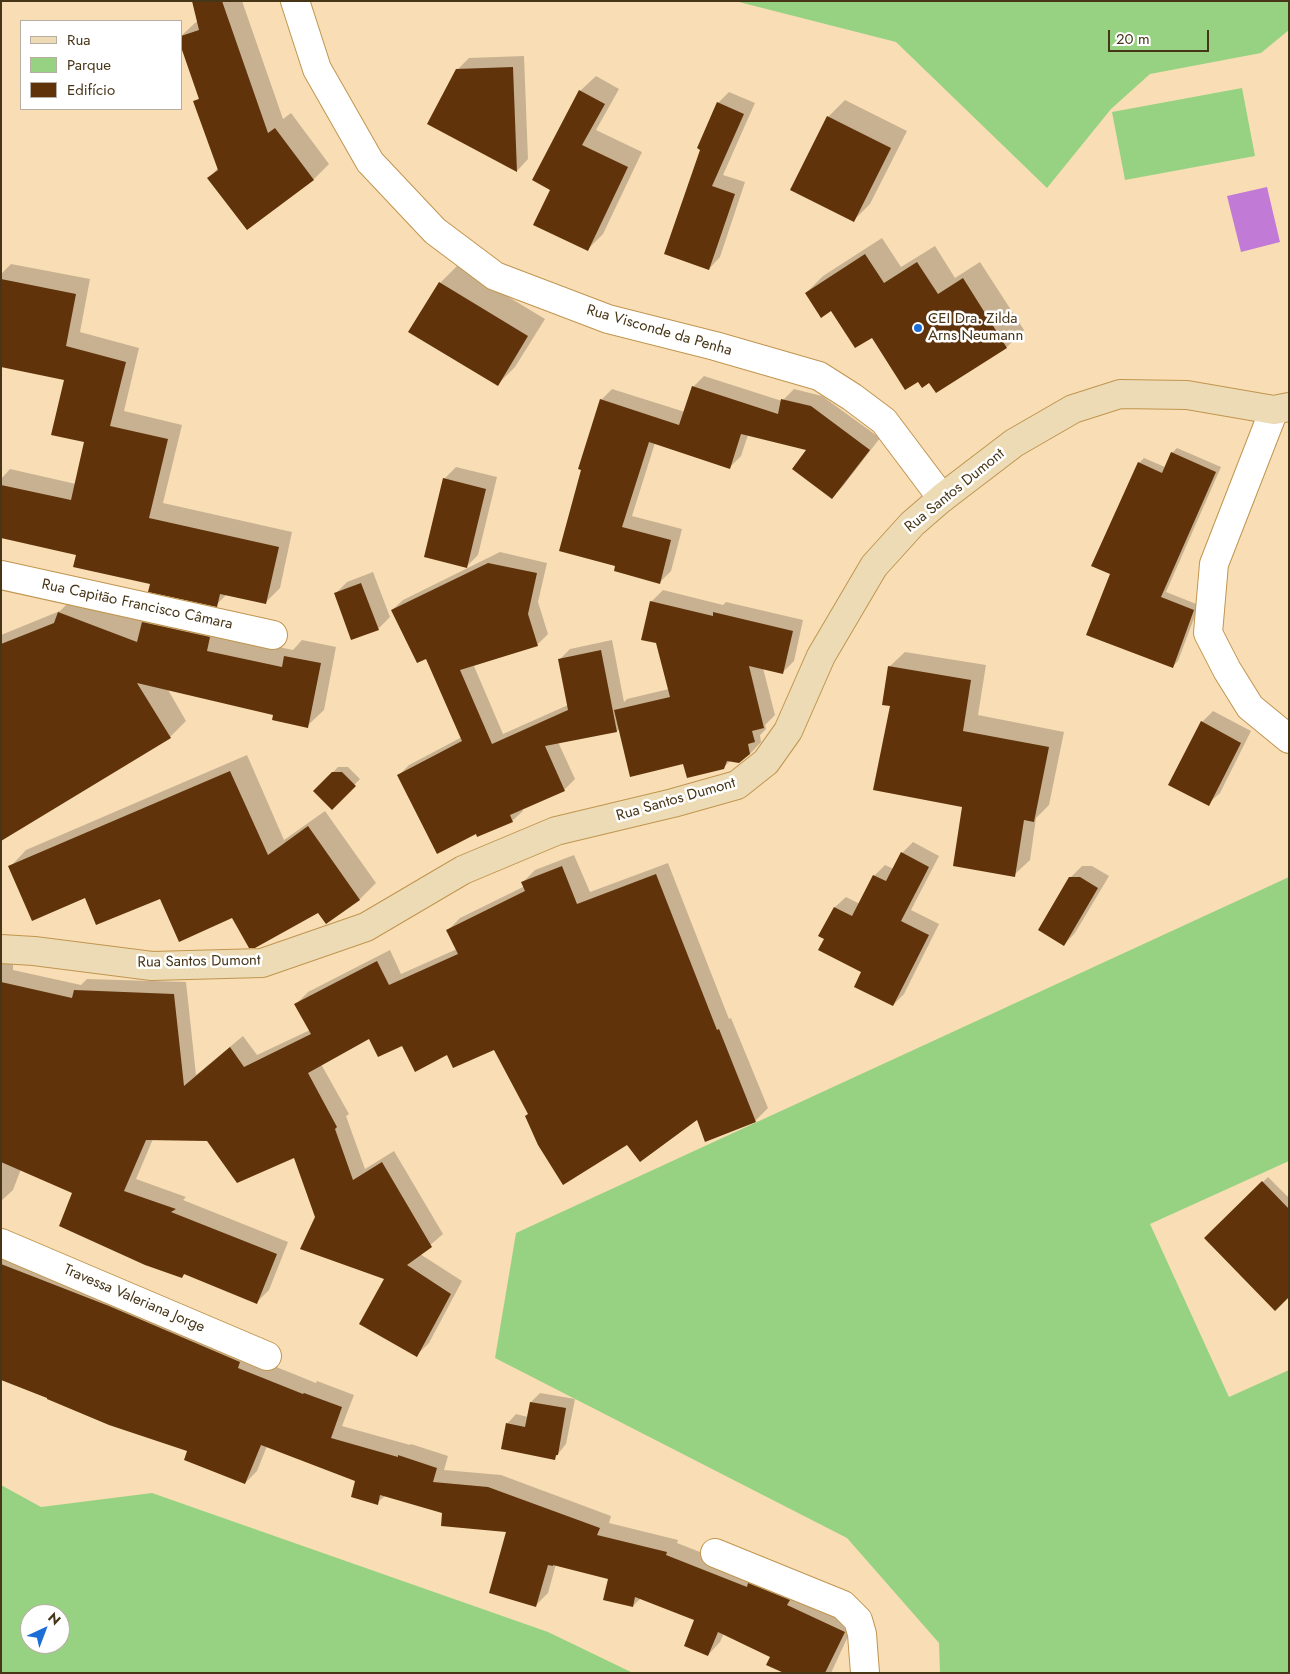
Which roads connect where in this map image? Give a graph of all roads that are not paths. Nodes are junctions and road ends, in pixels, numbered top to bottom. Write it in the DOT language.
graph roads {
  1 [pos="295,1"];
  2 [pos="1282,409"];
  3 [pos="942,498"];
  4 [pos="1,575"];
  5 [pos="273,635"];
  6 [pos="1289,739"];
  7 [pos="1,949"];
  8 [pos="1,1243"];
  9 [pos="267,1356"];
  10 [pos="715,1553"];
  11 [pos="865,1673"];
  1 -- 3 [label="street, Rua Visconde da Penha"];
  2 -- 3 [label="main road, Rua Santos Dumont"];
  2 -- 6 [label="street"];
  3 -- 7 [label="main road, Rua Santos Dumont"];
  4 -- 5 [label="street, Rua Capitão Francisco Câmara"];
  8 -- 9 [label="street, Travessa Valeriana Jorge"];
  10 -- 11 [label="street"];
}
